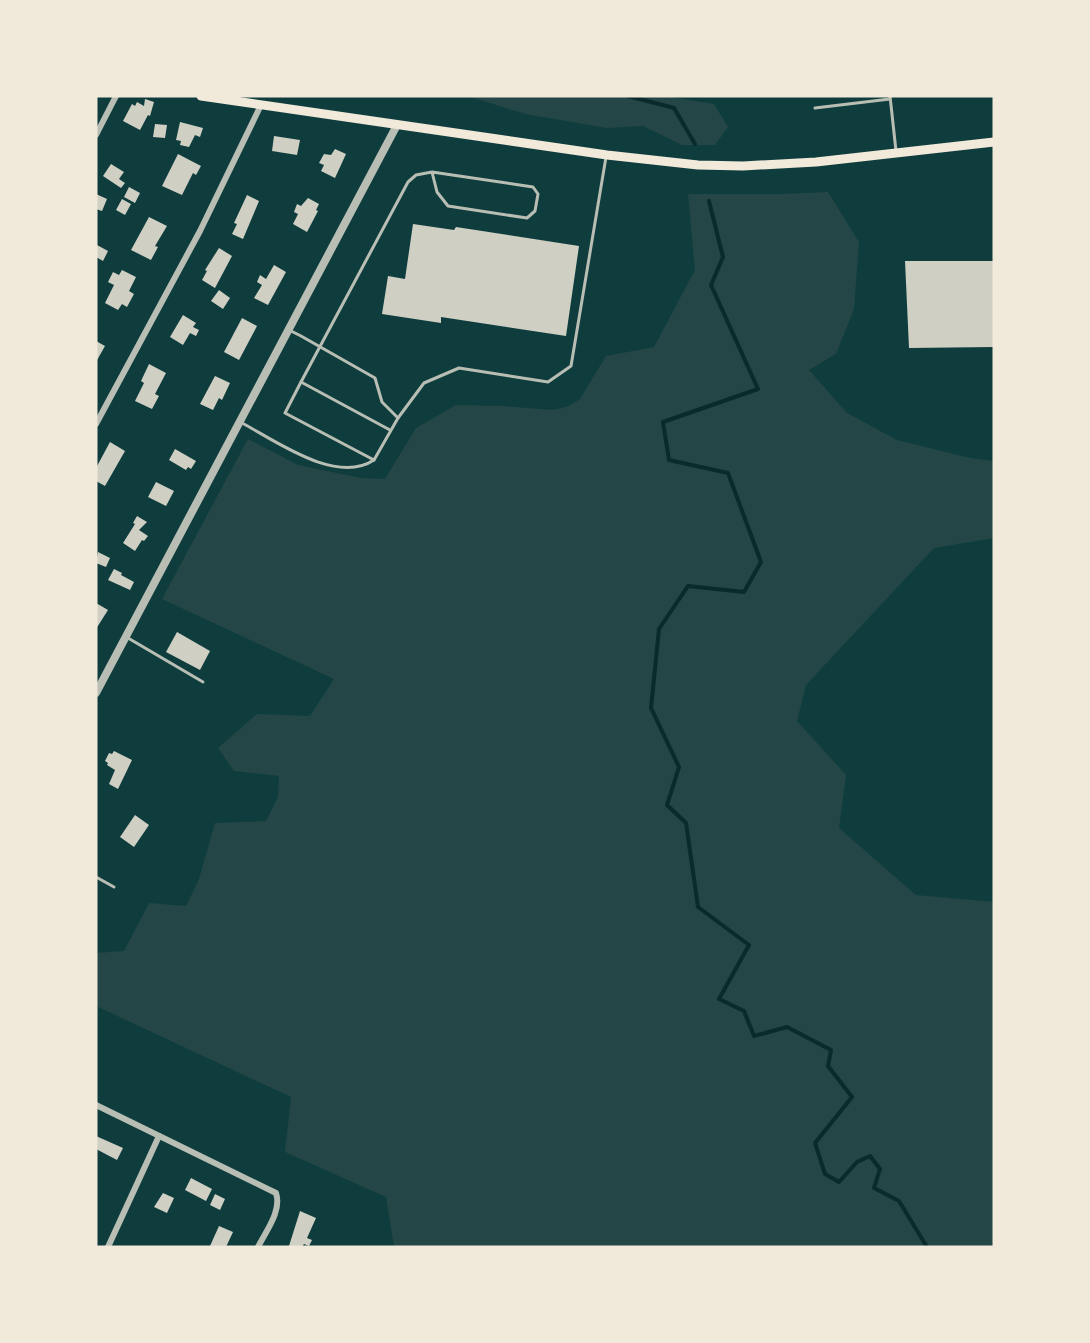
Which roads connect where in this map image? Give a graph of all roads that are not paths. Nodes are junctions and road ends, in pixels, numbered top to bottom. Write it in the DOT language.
graph roads {
  1 [pos="116,96"];
  2 [pos="201,96"];
  3 [pos="890,98"];
  4 [pos="251,100"];
  5 [pos="261,105"];
  6 [pos="815,108"];
  7 [pos="397,125"];
  8 [pos="96,135"];
  9 [pos="994,142"];
  10 [pos="896,153"];
  11 [pos="607,156"];
  12 [pos="432,172"];
  13 [pos="289,330"];
  14 [pos="302,382"];
  15 [pos="398,418"];
  16 [pos="240,422"];
  17 [pos="96,424"];
  18 [pos="390,430"];
  19 [pos="374,460"];
  20 [pos="126,637"];
  21 [pos="203,682"];
  22 [pos="96,693"];
  23 [pos="96,877"];
  24 [pos="114,887"];
  25 [pos="96,1105"];
  26 [pos="159,1136"];
  27 [pos="108,1247"];
  28 [pos="258,1247"];
  1 -- 8 [label="street"];
  2 -- 4 [label="main road"];
  3 -- 6 [label="lane"];
  3 -- 10 [label="lane"];
  4 -- 5 [label="main road"];
  5 -- 7 [label="main road"];
  5 -- 17 [label="street"];
  7 -- 11 [label="main road"];
  7 -- 13 [label="street"];
  9 -- 10 [label="main road"];
  10 -- 11 [label="main road"];
  11 -- 15 [label="lane"];
  12 -- 12 [label="lane"];
  12 -- 14 [label="lane"];
  13 -- 15 [label="lane"];
  13 -- 16 [label="street"];
  14 -- 18 [label="lane"];
  14 -- 19 [label="lane"];
  15 -- 18 [label="lane"];
  16 -- 19 [label="lane"];
  16 -- 20 [label="street"];
  18 -- 19 [label="lane"];
  20 -- 21 [label="lane"];
  20 -- 22 [label="street"];
  23 -- 24 [label="lane"];
  25 -- 26 [label="street"];
  26 -- 27 [label="street"];
  26 -- 28 [label="street"];
}
